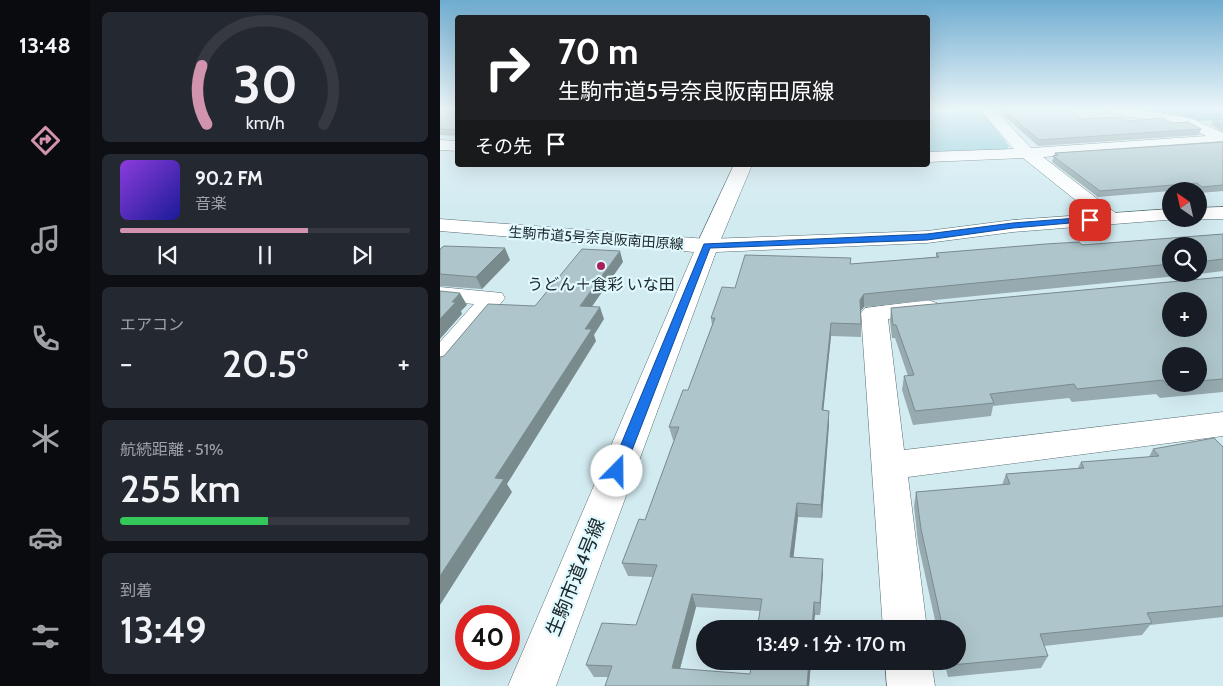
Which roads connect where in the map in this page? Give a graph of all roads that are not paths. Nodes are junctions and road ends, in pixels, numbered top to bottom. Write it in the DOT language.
graph roads {
  1 [pos="1017,142"];
  2 [pos="1193,142"];
  3 [pos="1027,153"];
  4 [pos="930,157"];
  5 [pos="743,167"];
  6 [pos="1223,212"];
  7 [pos="1208,213"];
  8 [pos="1162,215"];
  9 [pos="1110,218"];
  10 [pos="440,225"];
  11 [pos="707,246"];
  12 [pos="440,294"];
  13 [pos="952,306"];
  14 [pos="440,360"];
  15 [pos="1223,424"];
  16 [pos="888,466"];
  17 [pos="904,620"];
  18 [pos="909,670"];
  19 [pos="532,686"];
  20 [pos="911,686"];
  1 -- 3 [label="street"];
  2 -- 3 [label="street"];
  3 -- 4 [label="street"];
  3 -- 9 [label="street"];
  5 -- 11 [label="street, 生駒市道4号線"];
  6 -- 7 [label="street"];
  8 -- 9 [label="street, 生駒市道5号奈良阪南田原線"];
  9 -- 11 [label="street, 生駒市道5号奈良阪南田原線"];
  10 -- 11 [label="street, 生駒市道5号奈良阪南田原線"];
  11 -- 19 [label="street, 生駒市道4号線"];
  12 -- 14 [label="street"];
  13 -- 16 [label="street"];
  15 -- 16 [label="street"];
  16 -- 17 [label="street"];
  18 -- 20 [label="street"];
}
